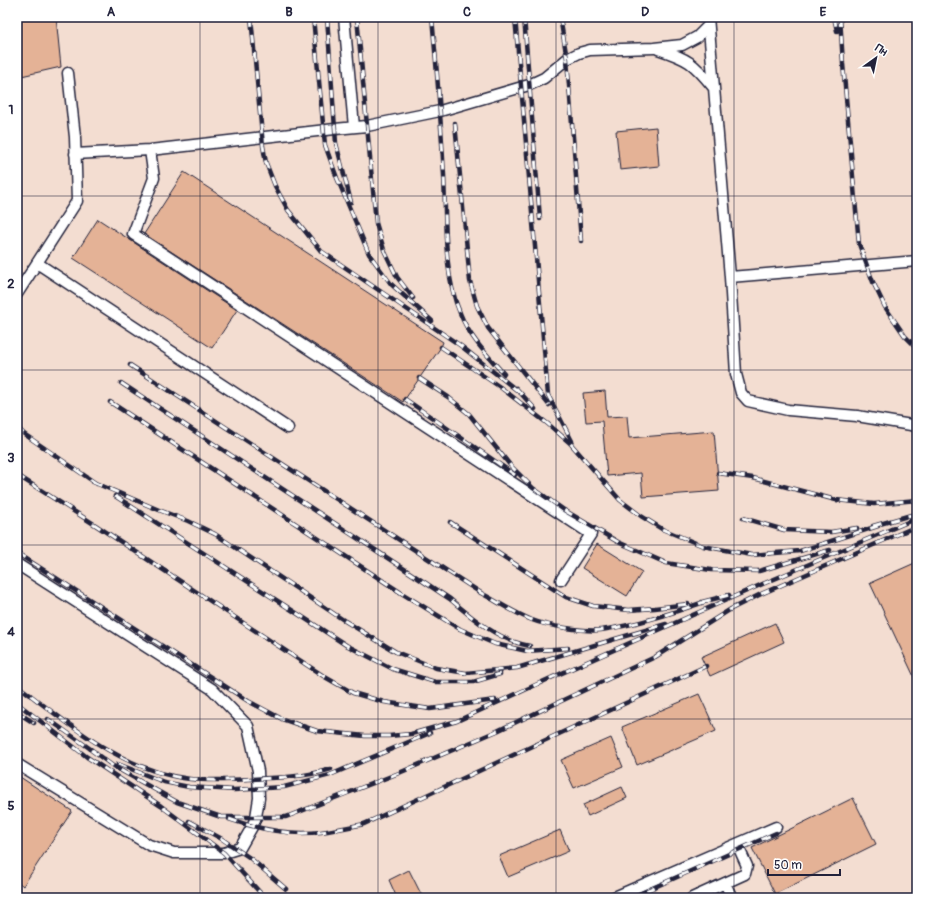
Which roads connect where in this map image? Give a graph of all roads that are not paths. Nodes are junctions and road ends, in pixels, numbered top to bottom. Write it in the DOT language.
graph roads {
  1 [pos="344,17"];
  2 [pos="708,21"];
  3 [pos="654,48"];
  4 [pos="68,73"];
  5 [pos="713,87"];
  6 [pos="354,127"];
  7 [pos="150,150"];
  8 [pos="75,154"];
  9 [pos="917,261"];
  10 [pos="37,263"];
  11 [pos="730,277"];
  12 [pos="17,294"];
  13 [pos="917,426"];
  14 [pos="288,428"];
  15 [pos="17,564"];
  16 [pos="561,580"];
  17 [pos="17,764"];
  18 [pos="776,827"];
  19 [pos="737,844"];
  20 [pos="725,883"];
  21 [pos="612,898"];
  22 [pos="692,898"];
  23 [pos="732,898"];
  1 -- 6 [label="lane"];
  2 -- 3 [label="lane"];
  2 -- 5 [label="lane"];
  3 -- 5 [label="lane"];
  3 -- 6 [label="lane"];
  4 -- 8 [label="lane"];
  5 -- 11 [label="lane"];
  6 -- 7 [label="lane"];
  7 -- 8 [label="lane"];
  7 -- 16 [label="lane"];
  8 -- 10 [label="lane"];
  9 -- 11 [label="lane"];
  10 -- 12 [label="lane"];
  10 -- 14 [label="lane"];
  11 -- 13 [label="lane"];
  15 -- 17 [label="lane"];
  18 -- 19 [label="lane"];
  19 -- 20 [label="lane"];
  19 -- 21 [label="lane"];
  20 -- 22 [label="lane"];
  20 -- 23 [label="lane"];
}
